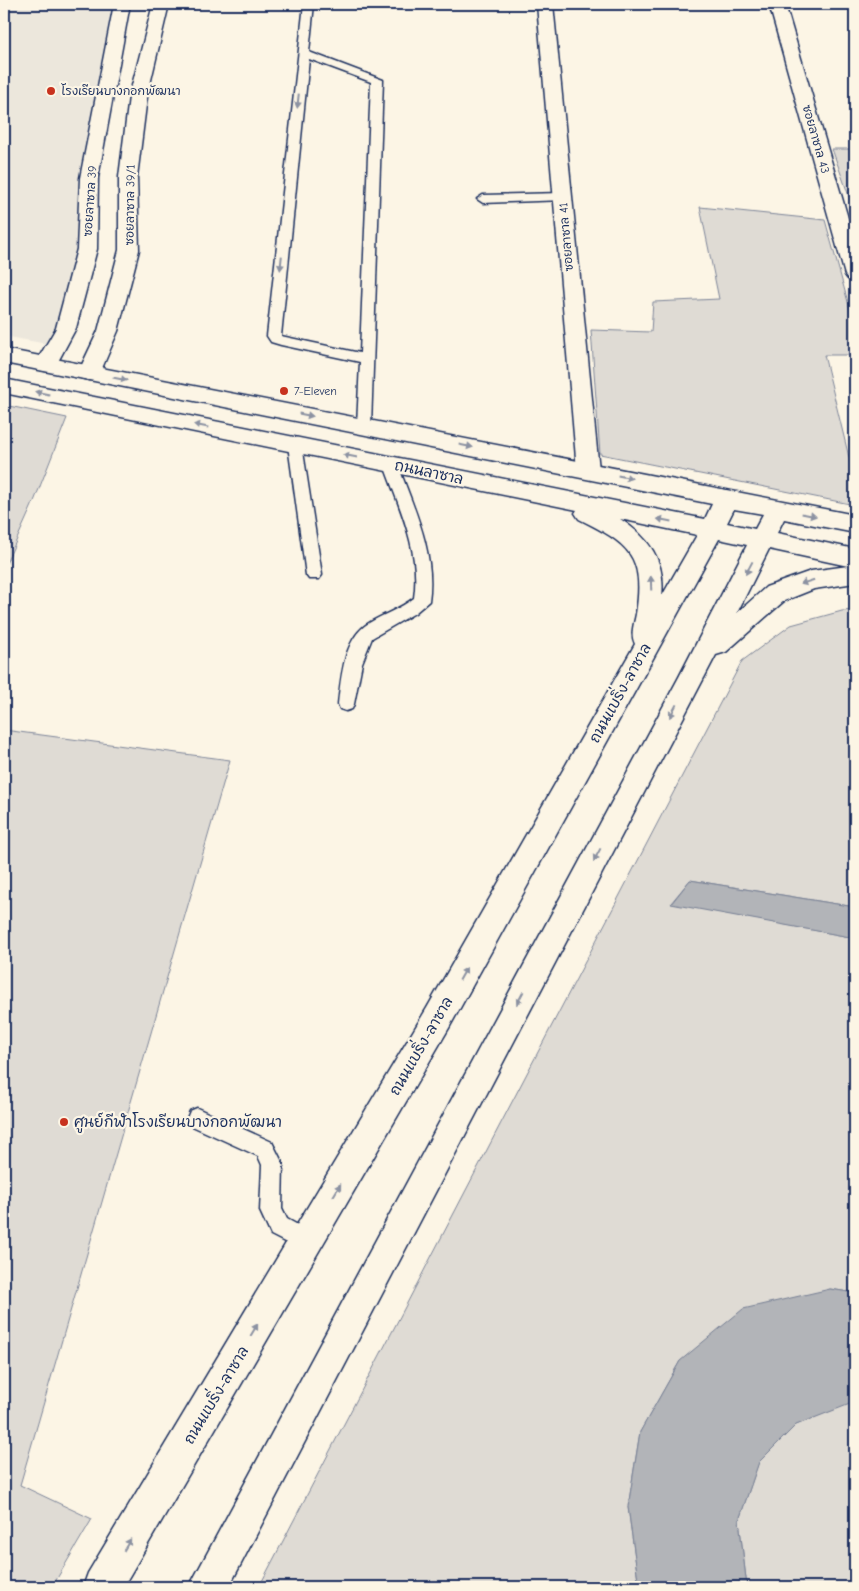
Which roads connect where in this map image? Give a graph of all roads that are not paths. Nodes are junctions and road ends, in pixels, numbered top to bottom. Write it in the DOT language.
graph roads {
  1 [pos="122,4"];
  2 [pos="161,4"];
  3 [pos="309,4"];
  4 [pos="545,4"];
  5 [pos="776,4"];
  6 [pos="303,53"];
  7 [pos="562,197"];
  8 [pos="483,199"];
  9 [pos="848,228"];
  10 [pos="855,275"];
  11 [pos="4,356"];
  12 [pos="367,359"];
  13 [pos="46,364"];
  14 [pos="89,372"];
  15 [pos="4,386"];
  16 [pos="364,426"];
  17 [pos="295,445"];
  18 [pos="391,465"];
  19 [pos="588,470"];
  20 [pos="520,491"];
  21 [pos="727,498"];
  22 [pos="778,508"];
  23 [pos="855,524"];
  24 [pos="712,530"];
  25 [pos="764,540"];
  26 [pos="855,558"];
  27 [pos="855,574"];
  28 [pos="314,575"];
  29 [pos="627,680"];
  30 [pos="688,684"];
  31 [pos="346,704"];
  32 [pos="197,1118"];
  33 [pos="306,1242"];
  34 [pos="102,1587"];
  35 [pos="208,1587"];
  1 -- 13 [label="street, ซอยลาซาล 39"];
  2 -- 14 [label="street, ซอยลาซาล 39/1"];
  3 -- 6 [label="lane"];
  4 -- 7 [label="street, ซอยลาซาล 41"];
  5 -- 9 [label="street, ซอยลาซาล 43"];
  6 -- 12 [label="lane"];
  6 -- 12 [label="lane, one-way"];
  7 -- 8 [label="lane"];
  7 -- 19 [label="street, ซอยลาซาล 41"];
  9 -- 10 [label="street, ซอยลาซาล 43"];
  11 -- 13 [label="street"];
  12 -- 16 [label="lane"];
  13 -- 14 [label="street"];
  14 -- 16 [label="street, one-way"];
  17 -- 15 [label="street, ถนนลาซาล, one-way"];
  16 -- 19 [label="street, one-way"];
  18 -- 17 [label="street, ถนนลาซาล, one-way"];
  17 -- 28 [label="lane"];
  18 -- 20 [label="street, ถนนลาซาล"];
  18 -- 31 [label="lane"];
  19 -- 21 [label="street, one-way"];
  24 -- 20 [label="street, ถนนลาซาล, one-way"];
  29 -- 20 [label="street, one-way"];
  21 -- 22 [label="street"];
  21 -- 24 [label="street, ถนนแบริ่ง-ลาซาล"];
  22 -- 23 [label="street, one-way"];
  22 -- 25 [label="street"];
  24 -- 25 [label="street, ถนนลาซาล"];
  24 -- 29 [label="street, ถนนแบริ่ง-ลาซาล"];
  25 -- 26 [label="street, ถนนลาซาล"];
  25 -- 30 [label="street, one-way"];
  27 -- 30 [label="street, one-way"];
  33 -- 29 [label="street, ถนนแบริ่ง-ลาซาล, one-way"];
  30 -- 35 [label="street, one-way"];
  32 -- 33 [label="lane"];
  34 -- 33 [label="street, ถนนแบริ่ง-ลาซาล, one-way"];
}
